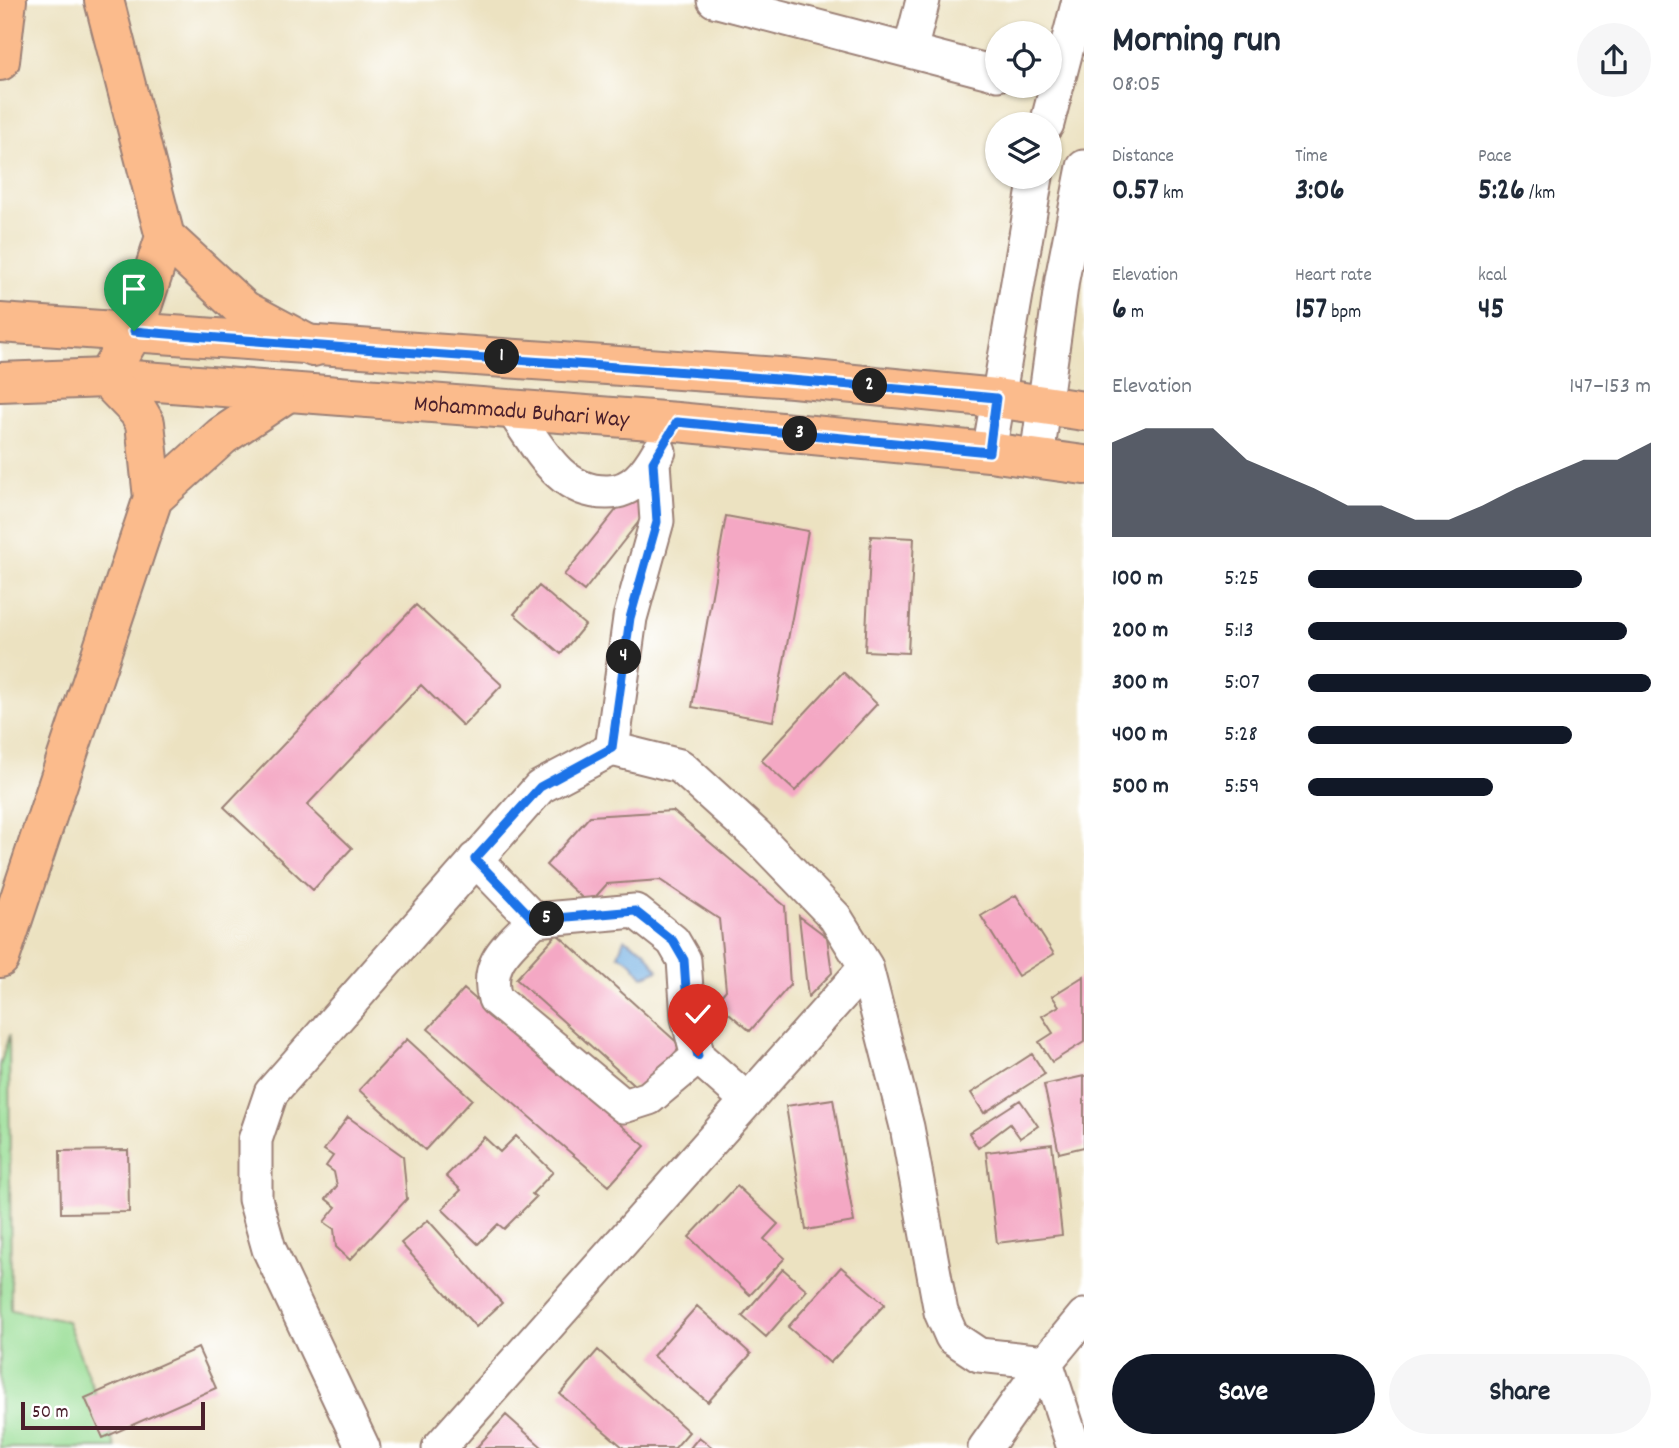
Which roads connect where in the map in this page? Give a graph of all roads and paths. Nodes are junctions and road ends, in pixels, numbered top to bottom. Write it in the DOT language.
graph roads {
  1 [pos="7,0"];
  2 [pos="104,0"];
  3 [pos="714,0"];
  4 [pos="923,0"];
  5 [pos="1079,0"];
  6 [pos="910,51"];
  7 [pos="1062,51"];
  8 [pos="0,61"];
  9 [pos="985,71"];
  10 [pos="1084,167"];
  11 [pos="1034,189"];
  12 [pos="164,237"];
  13 [pos="0,323"];
  14 [pos="134,331"];
  15 [pos="313,347"];
  16 [pos="106,378"];
  17 [pos="4,383"];
  18 [pos="285,394"];
  19 [pos="996,398"];
  20 [pos="1044,405"];
  21 [pos="512,410"];
  22 [pos="1084,411"];
  23 [pos="677,422"];
  24 [pos="989,452"];
  25 [pos="1037,457"];
  26 [pos="653,462"];
  27 [pos="1084,465"];
  28 [pos="153,498"];
  29 [pos="612,748"];
  30 [pos="475,859"];
  31 [pos="534,920"];
  32 [pos="0,958"];
  33 [pos="866,967"];
  34 [pos="698,1056"];
  35 [pos="747,1100"];
  36 [pos="1084,1316"];
  37 [pos="1046,1362"];
  38 [pos="363,1448"];
  39 [pos="439,1448"];
  40 [pos="985,1448"];
  41 [pos="1074,1448"];
  1 -- 8 [label="main road"];
  2 -- 12 [label="main road"];
  3 -- 6 [label="street"];
  4 -- 6 [label="street"];
  5 -- 7 [label="street"];
  6 -- 9 [label="street"];
  10 -- 20 [label="street"];
  11 -- 19 [label="street"];
  12 -- 14 [label="main road"];
  12 -- 15 [label="main road"];
  13 -- 14 [label="main road"];
  14 -- 15 [label="main road"];
  14 -- 16 [label="main road"];
  15 -- 19 [label="main road"];
  16 -- 17 [label="main road, Mohammadu Buhari Way"];
  16 -- 18 [label="main road, Mohammadu Buhari Way"];
  16 -- 28 [label="main road"];
  18 -- 21 [label="main road, Mohammadu Buhari Way"];
  18 -- 28 [label="main road"];
  19 -- 20 [label="main road"];
  19 -- 24 [label="street"];
  20 -- 22 [label="main road"];
  20 -- 25 [label="street"];
  21 -- 23 [label="main road, Mohammadu Buhari Way"];
  21 -- 26 [label="street"];
  23 -- 24 [label="main road, Mohammadu Buhari Way"];
  23 -- 26 [label="street"];
  24 -- 25 [label="main road, Mohammadu Buhari Way"];
  25 -- 27 [label="main road, Mohammadu Buhari Way"];
  26 -- 29 [label="street"];
  28 -- 32 [label="main road"];
  29 -- 30 [label="street"];
  29 -- 33 [label="street"];
  30 -- 31 [label="street"];
  30 -- 38 [label="street"];
  31 -- 34 [label="street"];
  31 -- 34 [label="street"];
  33 -- 35 [label="street"];
  33 -- 37 [label="street"];
  34 -- 35 [label="street"];
  35 -- 39 [label="street"];
  36 -- 37 [label="street"];
  37 -- 40 [label="street"];
  37 -- 41 [label="street"];
}
